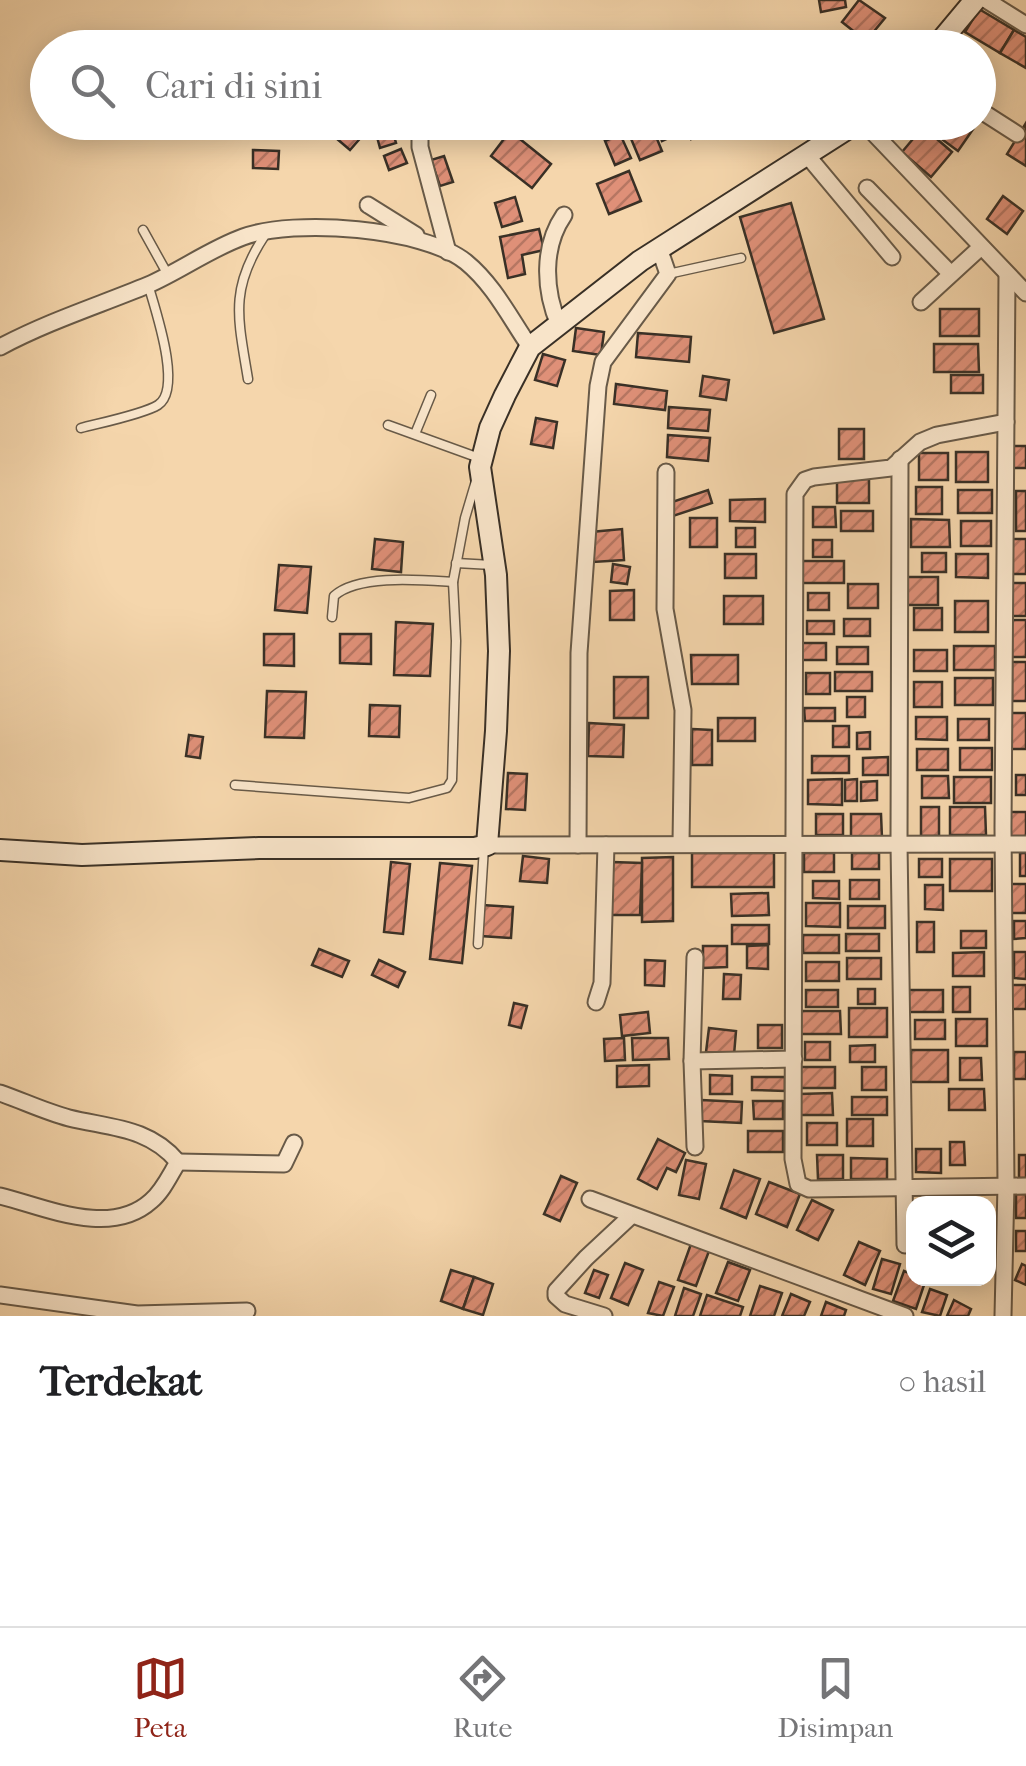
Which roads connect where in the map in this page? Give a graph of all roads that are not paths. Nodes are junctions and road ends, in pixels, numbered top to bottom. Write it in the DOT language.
graph roads {
  1 [pos="975,0"];
  2 [pos="986,0"];
  3 [pos="1026,25"];
  4 [pos="950,30"];
  5 [pos="996,121"];
  6 [pos="1017,134"];
  7 [pos="420,140"];
  8 [pos="830,140"];
  9 [pos="877,140"];
  10 [pos="806,154"];
  11 [pos="867,188"];
  12 [pos="368,205"];
  13 [pos="564,215"];
  14 [pos="143,230"];
  15 [pos="268,231"];
  16 [pos="428,243"];
  17 [pos="981,247"];
  18 [pos="659,248"];
  19 [pos="448,252"];
  20 [pos="892,256"];
  21 [pos="741,258"];
  22 [pos="668,274"];
  23 [pos="951,274"];
  24 [pos="1008,274"];
  25 [pos="168,275"];
  26 [pos="148,284"];
  27 [pos="1026,293"];
  28 [pos="921,302"];
  29 [pos="559,325"];
  30 [pos="0,347"];
  31 [pos="530,348"];
  32 [pos="248,379"];
  33 [pos="431,395"];
  34 [pos="1006,422"];
  35 [pos="388,425"];
  36 [pos="82,428"];
  37 [pos="415,434"];
  38 [pos="900,459"];
  39 [pos="481,463"];
  40 [pos="666,472"];
  41 [pos="456,563"];
  42 [pos="494,565"];
  43 [pos="453,582"];
  44 [pos="332,617"];
  45 [pos="234,785"];
  46 [pos="681,842"];
  47 [pos="794,843"];
  48 [pos="899,844"];
  49 [pos="1003,844"];
  50 [pos="1026,844"];
  51 [pos="578,845"];
  52 [pos="606,845"];
  53 [pos="485,846"];
  54 [pos="0,850"];
  55 [pos="478,944"];
  56 [pos="695,957"];
  57 [pos="596,1002"];
  58 [pos="794,1058"];
  59 [pos="692,1061"];
  60 [pos="0,1093"];
  61 [pos="294,1144"];
  62 [pos="695,1148"];
  63 [pos="178,1162"];
  64 [pos="1006,1186"];
  65 [pos="1026,1186"];
  66 [pos="903,1188"];
  67 [pos="0,1196"];
  68 [pos="590,1200"];
  69 [pos="631,1216"];
  70 [pos="905,1245"];
  71 [pos="0,1294"];
  72 [pos="247,1311"];
  73 [pos="604,1316"];
  74 [pos="905,1316"];
  75 [pos="1003,1316"];
  1 -- 4 [label="street"];
  2 -- 3 [label="street"];
  5 -- 6 [label="street"];
  7 -- 19 [label="street"];
  8 -- 10 [label="street"];
  9 -- 17 [label="street"];
  10 -- 18 [label="street"];
  10 -- 20 [label="street"];
  11 -- 23 [label="street"];
  12 -- 16 [label="street"];
  13 -- 29 [label="street"];
  14 -- 25 [label="lane"];
  15 -- 16 [label="street"];
  15 -- 25 [label="street"];
  15 -- 32 [label="lane"];
  16 -- 19 [label="street"];
  17 -- 23 [label="street"];
  17 -- 24 [label="street"];
  18 -- 22 [label="street"];
  18 -- 29 [label="street"];
  19 -- 31 [label="street"];
  21 -- 22 [label="lane"];
  22 -- 51 [label="street"];
  23 -- 28 [label="street"];
  24 -- 27 [label="street"];
  24 -- 34 [label="street"];
  25 -- 26 [label="street"];
  26 -- 30 [label="street"];
  26 -- 36 [label="lane"];
  29 -- 31 [label="street"];
  31 -- 39 [label="street"];
  33 -- 37 [label="lane"];
  34 -- 38 [label="street"];
  34 -- 49 [label="street"];
  35 -- 37 [label="lane"];
  37 -- 39 [label="lane"];
  38 -- 47 [label="street"];
  38 -- 48 [label="street"];
  39 -- 41 [label="lane"];
  39 -- 42 [label="street"];
  40 -- 46 [label="street"];
  41 -- 42 [label="lane"];
  41 -- 43 [label="lane"];
  42 -- 53 [label="street"];
  43 -- 44 [label="lane"];
  43 -- 45 [label="lane"];
  46 -- 47 [label="street"];
  46 -- 52 [label="street"];
  47 -- 48 [label="street"];
  47 -- 58 [label="street"];
  48 -- 49 [label="street"];
  48 -- 66 [label="street"];
  49 -- 50 [label="street"];
  49 -- 64 [label="street"];
  51 -- 52 [label="street"];
  51 -- 53 [label="street"];
  52 -- 57 [label="street"];
  53 -- 54 [label="street"];
  53 -- 55 [label="lane"];
  56 -- 59 [label="street"];
  58 -- 59 [label="street"];
  58 -- 66 [label="street"];
  59 -- 62 [label="street"];
  60 -- 63 [label="street"];
  61 -- 63 [label="street"];
  63 -- 67 [label="street"];
  64 -- 65 [label="street"];
  64 -- 66 [label="street"];
  64 -- 75 [label="street"];
  66 -- 70 [label="street"];
  68 -- 69 [label="street"];
  69 -- 73 [label="street"];
  69 -- 74 [label="street"];
  71 -- 72 [label="street"];
}
